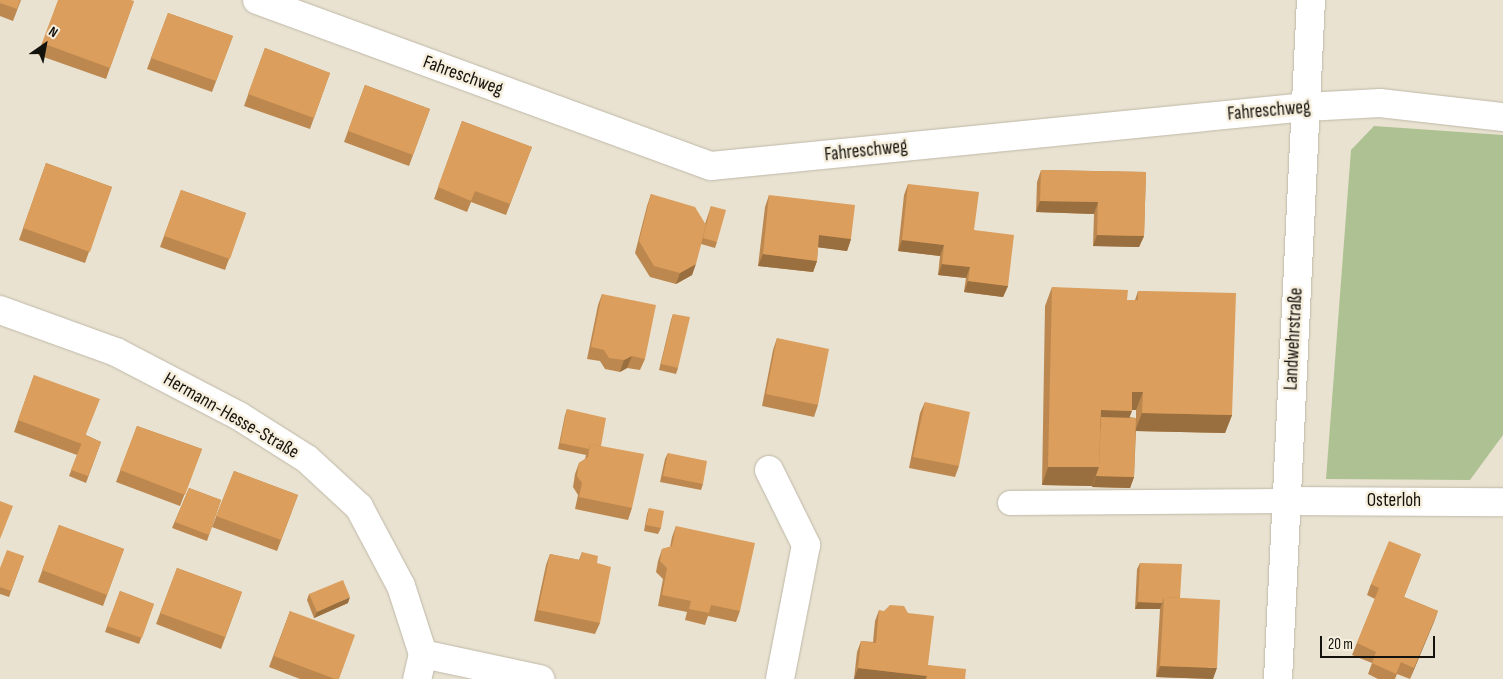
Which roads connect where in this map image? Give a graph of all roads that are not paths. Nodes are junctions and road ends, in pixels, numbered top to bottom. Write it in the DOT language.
graph roads {
  1 [pos="257,0"];
  2 [pos="1311,0"];
  3 [pos="1306,106"];
  4 [pos="1503,117"];
  5 [pos="0,310"];
  6 [pos="769,470"];
  7 [pos="1285,501"];
  8 [pos="1503,502"];
  9 [pos="1010,503"];
  10 [pos="420,666"];
  11 [pos="540,679"];
  12 [pos="780,679"];
  13 [pos="1278,679"];
  1 -- 3 [label="street, Fahreschweg"];
  2 -- 3 [label="street, Landwehrstraße"];
  3 -- 4 [label="street, Fahreschweg"];
  3 -- 7 [label="street, Landwehrstraße"];
  5 -- 10 [label="street, Hermann-Hesse-Straße"];
  6 -- 12 [label="street"];
  7 -- 8 [label="street, Osterloh"];
  7 -- 9 [label="lane"];
  7 -- 13 [label="street, Landwehrstraße"];
  10 -- 11 [label="street"];
}
